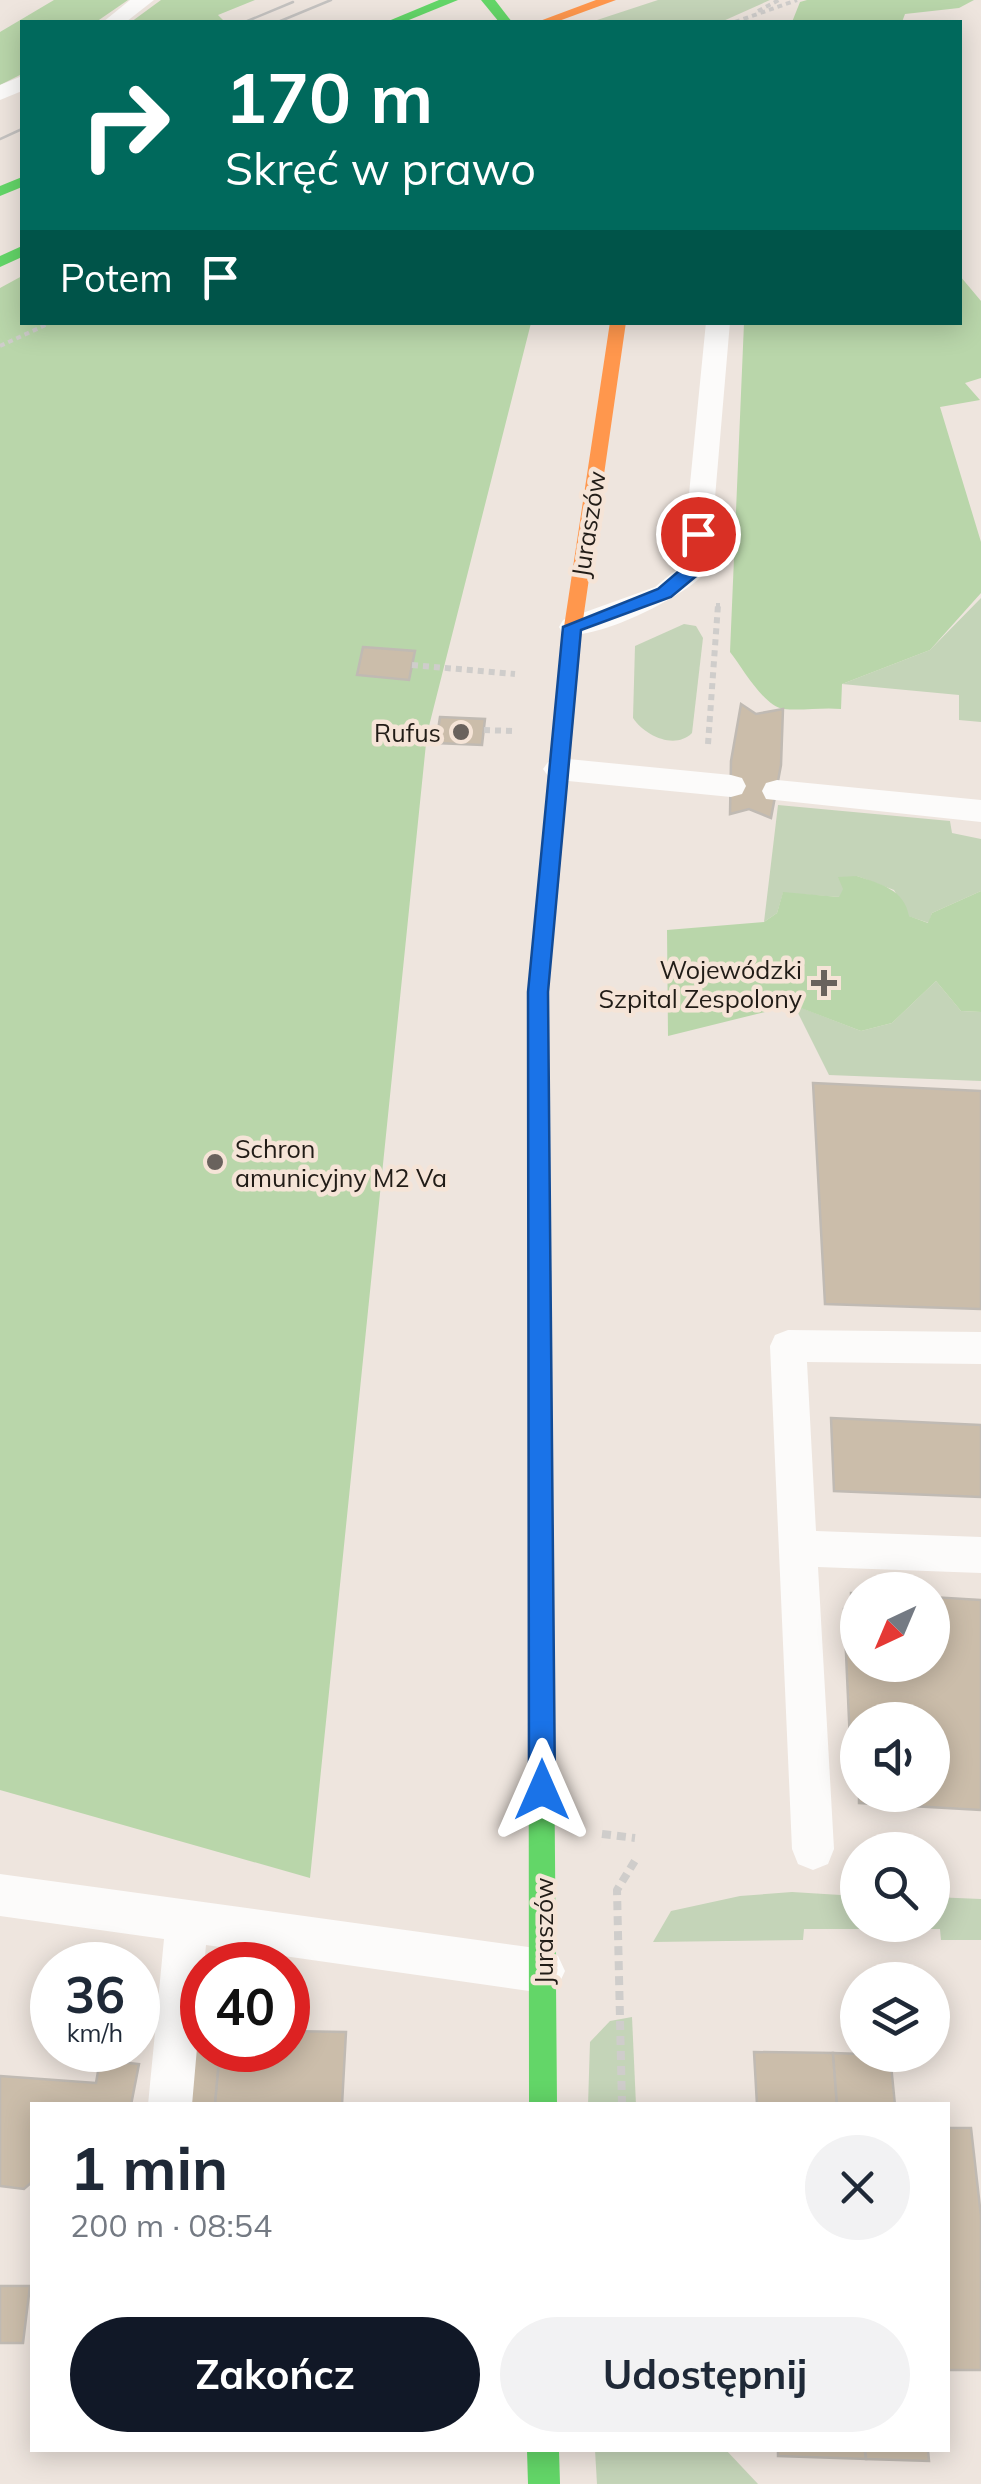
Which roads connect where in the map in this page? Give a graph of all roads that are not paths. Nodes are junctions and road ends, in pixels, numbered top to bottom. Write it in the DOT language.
graph roads {
  1 [pos="144,0"];
  2 [pos="451,0"];
  3 [pos="488,0"];
  4 [pos="609,0"];
  5 [pos="116,20"];
  6 [pos="397,20"];
  7 [pos="504,20"];
  8 [pos="550,20"];
  9 [pos="618,325"];
  10 [pos="718,325"];
  11 [pos="572,627"];
  12 [pos="558,769"];
  13 [pos="730,786"];
  14 [pos="776,791"];
  15 [pos="981,811"];
  16 [pos="981,1348"];
  17 [pos="798,1548"];
  18 [pos="981,1554"];
  19 [pos="812,1848"];
  20 [pos="0,1895"];
  21 [pos="187,1920"];
  22 [pos="543,1971"];
  23 [pos="170,2102"];
  24 [pos="543,2102"];
  25 [pos="544,2452"];
  26 [pos="544,2484"];
  1 -- 5 [label="lane"];
  2 -- 6 [label="street"];
  3 -- 7 [label="street"];
  4 -- 8 [label="street"];
  9 -- 11 [label="street, Juraszów"];
  10 -- 11 [label="lane"];
  11 -- 12 [label="street, Juraszów"];
  12 -- 13 [label="lane"];
  12 -- 22 [label="street, Juraszów"];
  14 -- 15 [label="lane"];
  16 -- 17 [label="lane"];
  17 -- 18 [label="lane"];
  17 -- 19 [label="lane"];
  20 -- 21 [label="lane"];
  21 -- 22 [label="lane"];
  21 -- 23 [label="lane"];
  22 -- 24 [label="street, Juraszów"];
  25 -- 26 [label="street"];
}
